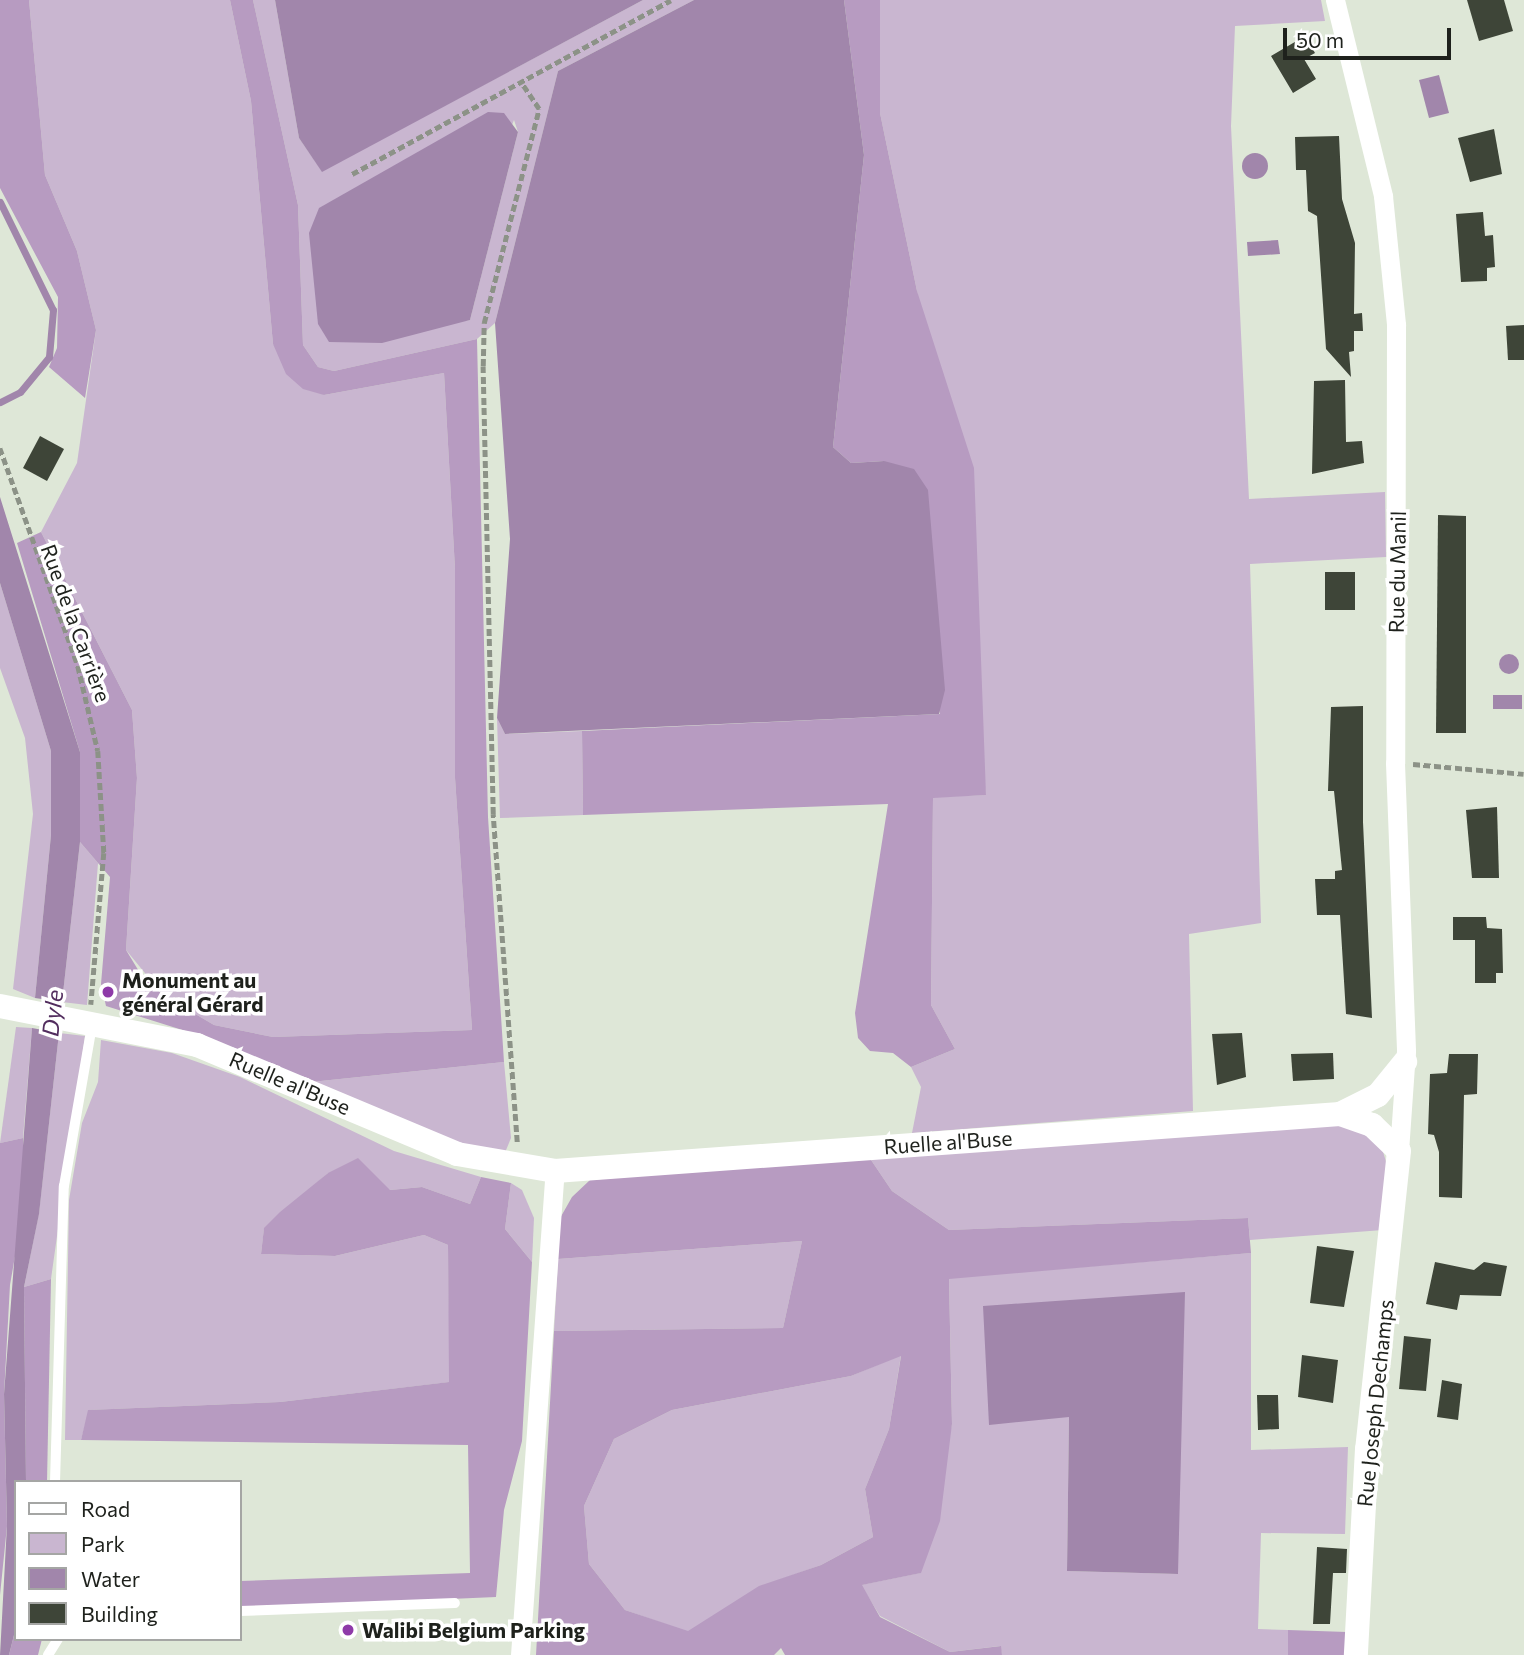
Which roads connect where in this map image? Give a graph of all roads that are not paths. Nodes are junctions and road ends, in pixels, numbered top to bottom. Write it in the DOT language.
graph roads {
  1 [pos="1335,0"];
  2 [pos="10,1009"];
  3 [pos="93,1022"];
  4 [pos="1405,1062"];
  5 [pos="1340,1114"];
  6 [pos="1399,1151"];
  7 [pos="555,1171"];
  8 [pos="55,1480"];
  9 [pos="455,1603"];
  10 [pos="242,1611"];
  11 [pos="520,1648"];
  12 [pos="1356,1655"];
  1 -- 4 [label="street, Rue du Manil"];
  2 -- 3 [label="street, Ruelle al'Buse"];
  3 -- 7 [label="street, Ruelle al'Buse"];
  3 -- 8 [label="lane"];
  4 -- 5 [label="street, Ruelle al'Buse"];
  4 -- 6 [label="street, Rue du Manil"];
  5 -- 6 [label="street, Ruelle al'Buse"];
  5 -- 7 [label="street, Ruelle al'Buse"];
  6 -- 12 [label="street, Rue Joseph Dechamps"];
  7 -- 11 [label="street"];
  9 -- 10 [label="lane"];
}
